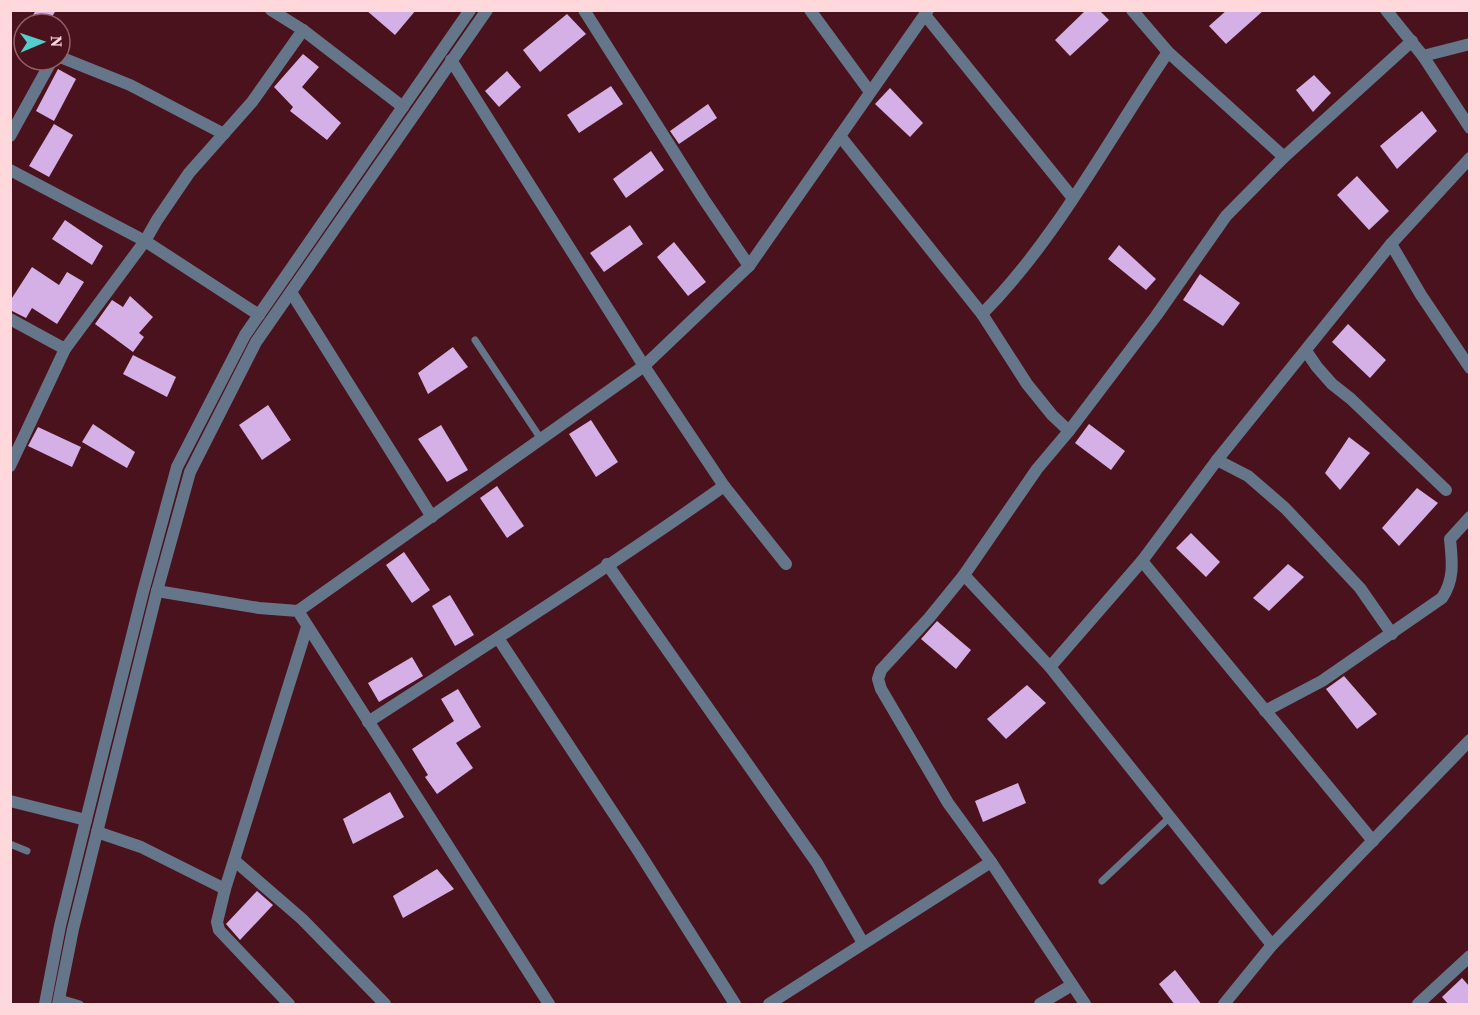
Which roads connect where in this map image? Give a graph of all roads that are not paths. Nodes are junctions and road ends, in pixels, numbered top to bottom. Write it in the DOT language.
graph roads {
  1 [pos="271,10"];
  2 [pos="470,10"];
  3 [pos="487,10"];
  4 [pos="584,10"];
  5 [pos="810,10"];
  6 [pos="1132,10"];
  7 [pos="1386,10"];
  8 [pos="926,13"];
  9 [pos="303,30"];
  10 [pos="1412,41"];
  11 [pos="1470,44"];
  12 [pos="1168,52"];
  13 [pos="1423,56"];
  14 [pos="451,60"];
  15 [pos="72,62"];
  16 [pos="45,72"];
  17 [pos="870,92"];
  18 [pos="403,107"];
  19 [pos="1470,128"];
  20 [pos="224,134"];
  21 [pos="10,136"];
  22 [pos="840,136"];
  23 [pos="1284,157"];
  24 [pos="1470,158"];
  25 [pos="10,170"];
  26 [pos="1072,197"];
  27 [pos="145,242"];
  28 [pos="1391,244"];
  29 [pos="749,266"];
  30 [pos="291,292"];
  31 [pos="982,314"];
  32 [pos="259,315"];
  33 [pos="10,319"];
  34 [pos="475,340"];
  35 [pos="65,349"];
  36 [pos="1306,351"];
  37 [pos="644,366"];
  38 [pos="1470,368"];
  39 [pos="1069,431"];
  40 [pos="541,439"];
  41 [pos="1217,460"];
  42 [pos="11,464"];
  43 [pos="724,486"];
  44 [pos="1446,490"];
  45 [pos="432,517"];
  46 [pos="1470,517"];
  47 [pos="1142,561"];
  48 [pos="607,564"];
  49 [pos="786,564"];
  50 [pos="964,575"];
  51 [pos="157,591"];
  52 [pos="297,611"];
  53 [pos="308,627"];
  54 [pos="1392,634"];
  55 [pos="498,638"];
  56 [pos="1050,668"];
  57 [pos="1265,711"];
  58 [pos="368,722"];
  59 [pos="1470,740"];
  60 [pos="10,801"];
  61 [pos="1170,817"];
  62 [pos="86,820"];
  63 [pos="98,832"];
  64 [pos="1373,842"];
  65 [pos="10,844"];
  66 [pos="27,851"];
  67 [pos="235,861"];
  68 [pos="991,862"];
  69 [pos="1102,881"];
  70 [pos="225,889"];
  71 [pos="863,944"];
  72 [pos="1272,945"];
  73 [pos="1470,956"];
  74 [pos="1072,985"];
  75 [pos="59,1001"];
  76 [pos="45,1005"];
  77 [pos="80,1005"];
  78 [pos="289,1005"];
  79 [pos="385,1005"];
  80 [pos="549,1005"];
  81 [pos="735,1005"];
  82 [pos="769,1005"];
  83 [pos="1040,1005"];
  84 [pos="1085,1005"];
  85 [pos="1224,1005"];
  86 [pos="1418,1005"];
  1 -- 9 [label="street"];
  2 -- 18 [label="street"];
  3 -- 14 [label="street"];
  4 -- 29 [label="street"];
  5 -- 17 [label="street"];
  6 -- 12 [label="street"];
  7 -- 10 [label="street"];
  8 -- 17 [label="street"];
  8 -- 26 [label="street"];
  9 -- 18 [label="street"];
  9 -- 20 [label="street"];
  10 -- 13 [label="street"];
  10 -- 23 [label="street"];
  11 -- 13 [label="street"];
  12 -- 23 [label="street"];
  12 -- 26 [label="street"];
  13 -- 19 [label="street"];
  14 -- 30 [label="street"];
  14 -- 37 [label="street"];
  15 -- 20 [label="street"];
  16 -- 21 [label="street"];
  17 -- 22 [label="street"];
  18 -- 32 [label="street"];
  20 -- 27 [label="street"];
  22 -- 29 [label="street"];
  22 -- 31 [label="street"];
  23 -- 39 [label="street"];
  24 -- 28 [label="street"];
  25 -- 27 [label="street"];
  26 -- 31 [label="street"];
  27 -- 32 [label="street"];
  27 -- 35 [label="street"];
  28 -- 36 [label="street"];
  28 -- 38 [label="street"];
  29 -- 37 [label="street"];
  30 -- 45 [label="street"];
  30 -- 51 [label="street"];
  31 -- 39 [label="street"];
  32 -- 62 [label="street"];
  33 -- 35 [label="street"];
  34 -- 40 [label="lane"];
  35 -- 42 [label="street"];
  36 -- 41 [label="street"];
  36 -- 44 [label="street"];
  37 -- 40 [label="street"];
  37 -- 43 [label="street"];
  39 -- 50 [label="street"];
  40 -- 45 [label="street"];
  41 -- 47 [label="street"];
  41 -- 54 [label="street"];
  43 -- 48 [label="street"];
  43 -- 49 [label="street"];
  45 -- 52 [label="street"];
  46 -- 54 [label="street"];
  47 -- 56 [label="street"];
  47 -- 57 [label="street"];
  48 -- 55 [label="street"];
  48 -- 71 [label="street"];
  50 -- 56 [label="street"];
  50 -- 68 [label="street"];
  51 -- 52 [label="street"];
  51 -- 63 [label="street"];
  52 -- 53 [label="street"];
  53 -- 58 [label="street"];
  53 -- 67 [label="street"];
  54 -- 57 [label="street"];
  55 -- 58 [label="street"];
  55 -- 81 [label="street"];
  56 -- 61 [label="street"];
  57 -- 64 [label="street"];
  58 -- 80 [label="street"];
  59 -- 64 [label="street"];
  60 -- 62 [label="street"];
  61 -- 69 [label="lane"];
  61 -- 72 [label="street"];
  62 -- 76 [label="street"];
  63 -- 70 [label="street"];
  63 -- 75 [label="street"];
  64 -- 72 [label="street"];
  65 -- 66 [label="lane"];
  67 -- 70 [label="street"];
  67 -- 79 [label="street"];
  68 -- 71 [label="street"];
  68 -- 74 [label="street"];
  70 -- 78 [label="street"];
  71 -- 82 [label="street"];
  72 -- 85 [label="street"];
  73 -- 86 [label="street"];
  74 -- 83 [label="street"];
  74 -- 84 [label="street"];
  75 -- 77 [label="lane"];
}
